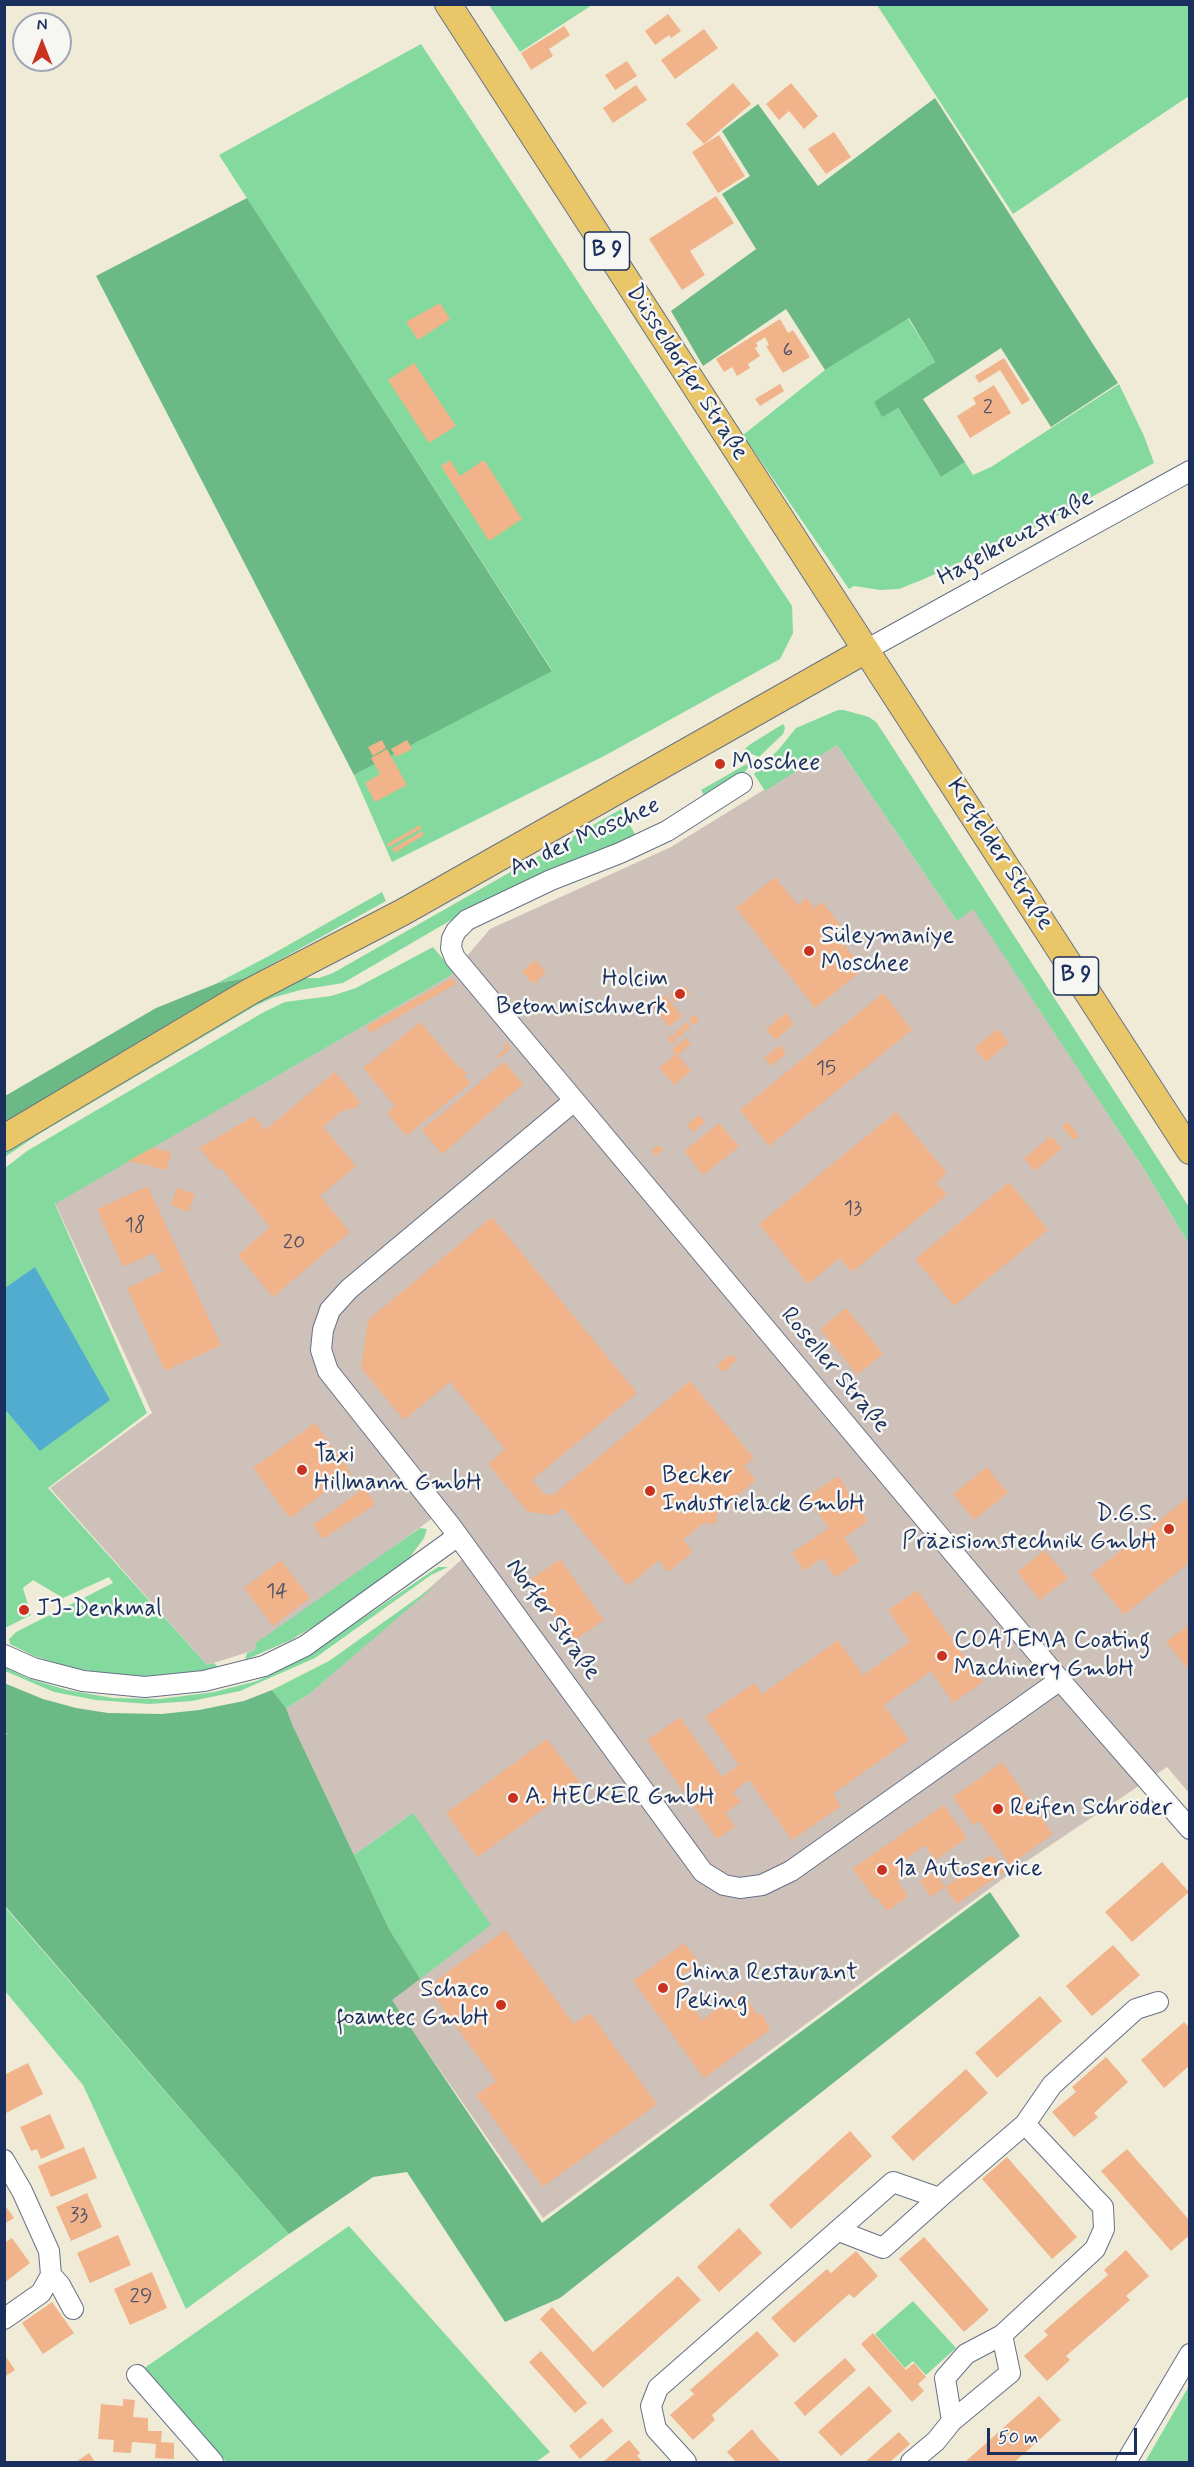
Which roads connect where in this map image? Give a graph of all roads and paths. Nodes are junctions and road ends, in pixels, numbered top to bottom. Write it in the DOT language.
graph roads {
  1 [pos="448,4"];
  2 [pos="1190,471"];
  3 [pos="866,650"];
  4 [pos="742,783"];
  5 [pos="452,939"];
  6 [pos="574,1101"];
  7 [pos="4,1138"];
  8 [pos="1190,1151"];
  9 [pos="458,1536"];
  10 [pos="4,1655"];
  11 [pos="1060,1680"];
  12 [pos="1190,1829"];
  13 [pos="1158,2002"];
  14 [pos="1025,2124"];
  15 [pos="4,2160"];
  16 [pos="939,2198"];
  17 [pos="839,2231"];
  18 [pos="51,2275"];
  19 [pos="73,2309"];
  20 [pos="4,2319"];
  21 [pos="1002,2335"];
  22 [pos="1190,2354"];
  23 [pos="138,2375"];
  24 [pos="952,2421"];
  25 [pos="213,2463"];
  26 [pos="686,2463"];
  27 [pos="911,2463"];
  28 [pos="1126,2463"];
  1 -- 3 [label="main road, Düsseldorfer Straße / B 9"];
  2 -- 3 [label="street, Hagelkreuzstraße"];
  3 -- 7 [label="main road"];
  3 -- 8 [label="main road, Krefelder Straße / B 9"];
  4 -- 5 [label="street, An der Moschee"];
  5 -- 6 [label="street, Roseller Straße"];
  6 -- 9 [label="street, Norfer Straße"];
  6 -- 11 [label="street, Roseller Straße"];
  9 -- 10 [label="street"];
  9 -- 11 [label="street, Norfer Straße"];
  11 -- 12 [label="street, Roseller Straße"];
  13 -- 14 [label="street"];
  14 -- 16 [label="street"];
  14 -- 21 [label="street"];
  15 -- 18 [label="street"];
  16 -- 17 [label="street"];
  16 -- 17 [label="street"];
  17 -- 26 [label="street"];
  18 -- 19 [label="street"];
  18 -- 20 [label="street"];
  21 -- 24 [label="street"];
  21 -- 24 [label="street"];
  22 -- 28 [label="street"];
  23 -- 25 [label="street"];
  24 -- 27 [label="street"];
}
